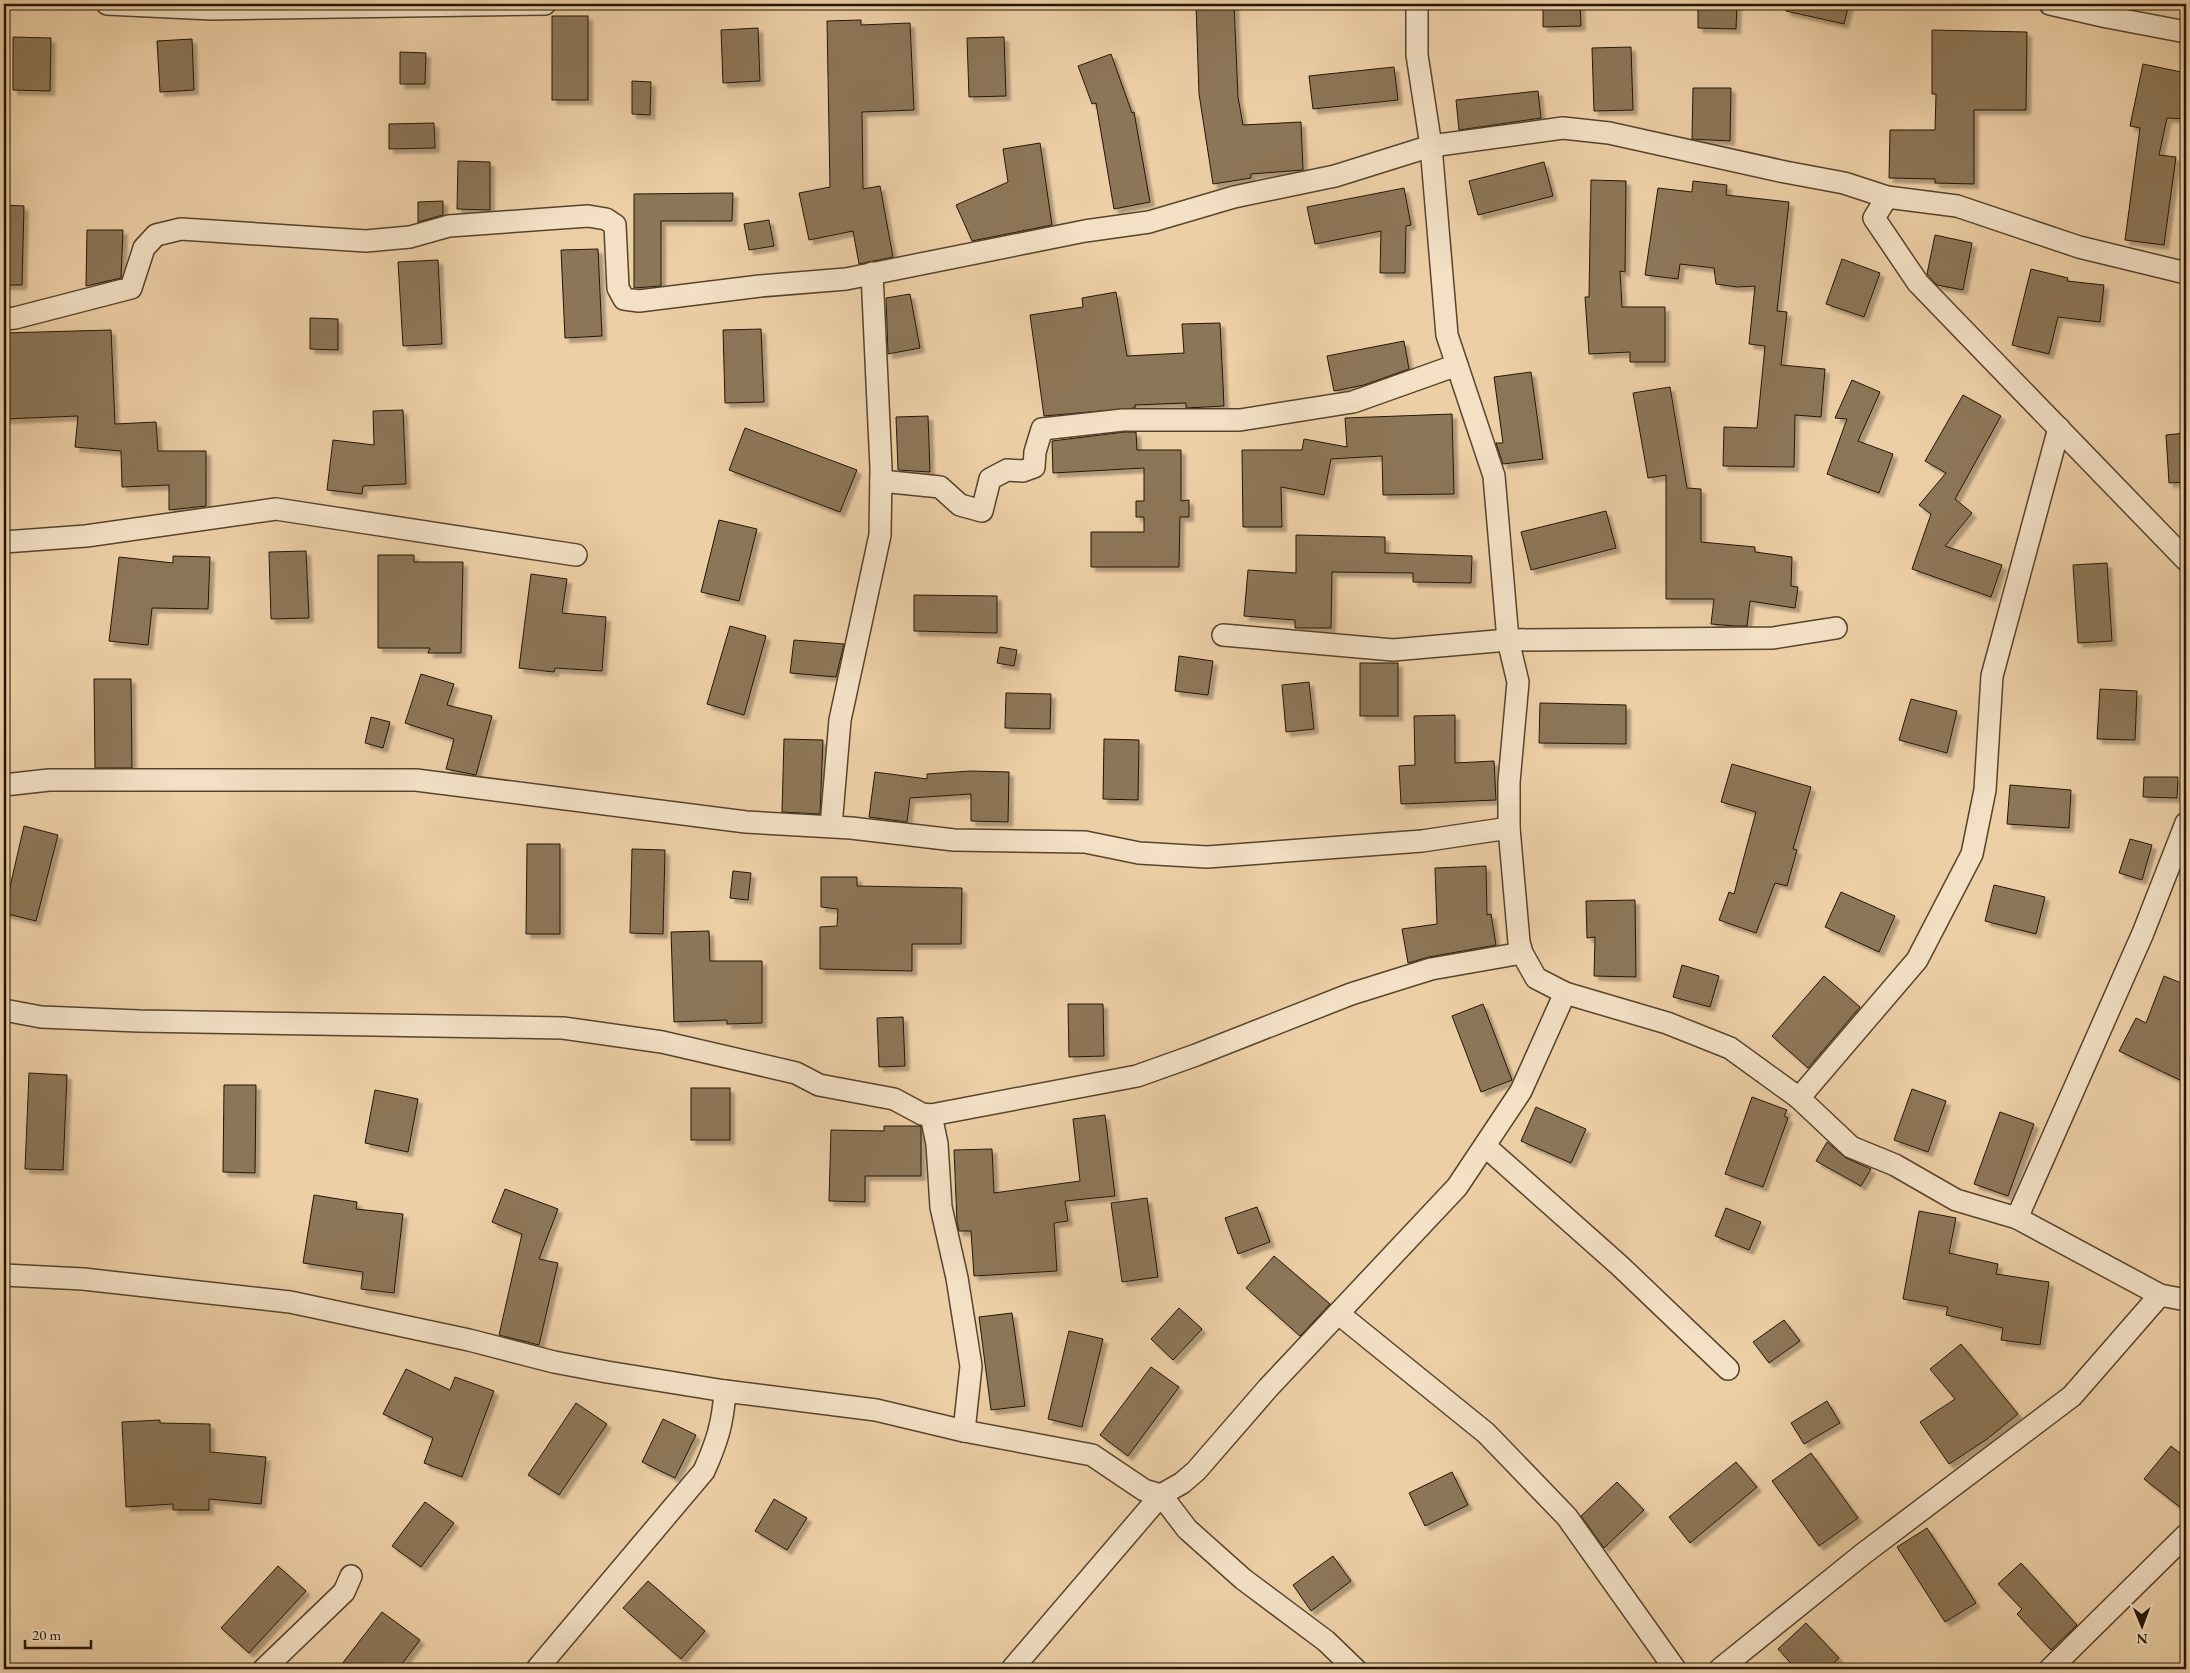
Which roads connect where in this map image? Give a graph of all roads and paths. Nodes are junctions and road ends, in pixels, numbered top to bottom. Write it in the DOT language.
graph roads {
  1 [pos="108,4"];
  2 [pos="545,4"];
  3 [pos="1417,4"];
  4 [pos="2050,4"];
  5 [pos="2186,32"];
  6 [pos="1431,146"];
  7 [pos="1887,197"];
  8 [pos="872,273"];
  9 [pos="2186,273"];
  10 [pos="4,319"];
  11 [pos="1457,365"];
  12 [pos="2059,428"];
  13 [pos="881,481"];
  14 [pos="4,542"];
  15 [pos="576,555"];
  16 [pos="2186,560"];
  17 [pos="1836,628"];
  18 [pos="1223,635"];
  19 [pos="1508,640"];
  20 [pos="4,786"];
  21 [pos="2186,823"];
  22 [pos="831,826"];
  23 [pos="1510,828"];
  24 [pos="1522,953"];
  25 [pos="1565,994"];
  26 [pos="4,1010"];
  27 [pos="1799,1098"];
  28 [pos="931,1115"];
  29 [pos="1485,1146"];
  30 [pos="2017,1218"];
  31 [pos="4,1275"];
  32 [pos="2160,1295"];
  33 [pos="2186,1300"];
  34 [pos="1339,1314"];
  35 [pos="1728,1369"];
  36 [pos="726,1391"];
  37 [pos="964,1431"];
  38 [pos="1161,1495"];
  39 [pos="2186,1535"];
  40 [pos="351,1576"];
  41 [pos="264,1669"];
  42 [pos="537,1669"];
  43 [pos="1012,1669"];
  44 [pos="1355,1669"];
  45 [pos="1675,1669"];
  46 [pos="1720,1669"];
  47 [pos="2050,1669"];
  1 -- 2 [label="street"];
  3 -- 6 [label="street"];
  4 -- 5 [label="street"];
  6 -- 7 [label="street"];
  6 -- 8 [label="street"];
  6 -- 11 [label="street"];
  7 -- 9 [label="street"];
  7 -- 12 [label="street"];
  8 -- 10 [label="street"];
  8 -- 13 [label="street"];
  11 -- 13 [label="street"];
  11 -- 19 [label="street"];
  12 -- 16 [label="street"];
  12 -- 27 [label="street"];
  13 -- 22 [label="street"];
  14 -- 15 [label="street"];
  17 -- 19 [label="street"];
  18 -- 19 [label="street"];
  19 -- 23 [label="street"];
  20 -- 22 [label="street"];
  21 -- 30 [label="street"];
  22 -- 23 [label="street"];
  23 -- 24 [label="street"];
  24 -- 25 [label="street"];
  24 -- 28 [label="street"];
  25 -- 27 [label="street"];
  25 -- 29 [label="street"];
  26 -- 28 [label="street"];
  27 -- 30 [label="street"];
  28 -- 37 [label="street"];
  29 -- 34 [label="street"];
  29 -- 35 [label="street"];
  30 -- 32 [label="street"];
  31 -- 36 [label="street"];
  32 -- 33 [label="street"];
  32 -- 46 [label="street"];
  34 -- 38 [label="street"];
  34 -- 45 [label="street"];
  36 -- 37 [label="street"];
  36 -- 42 [label="street"];
  37 -- 38 [label="street"];
  38 -- 43 [label="street"];
  38 -- 44 [label="street"];
  39 -- 47 [label="street"];
  40 -- 41 [label="street"];
}
